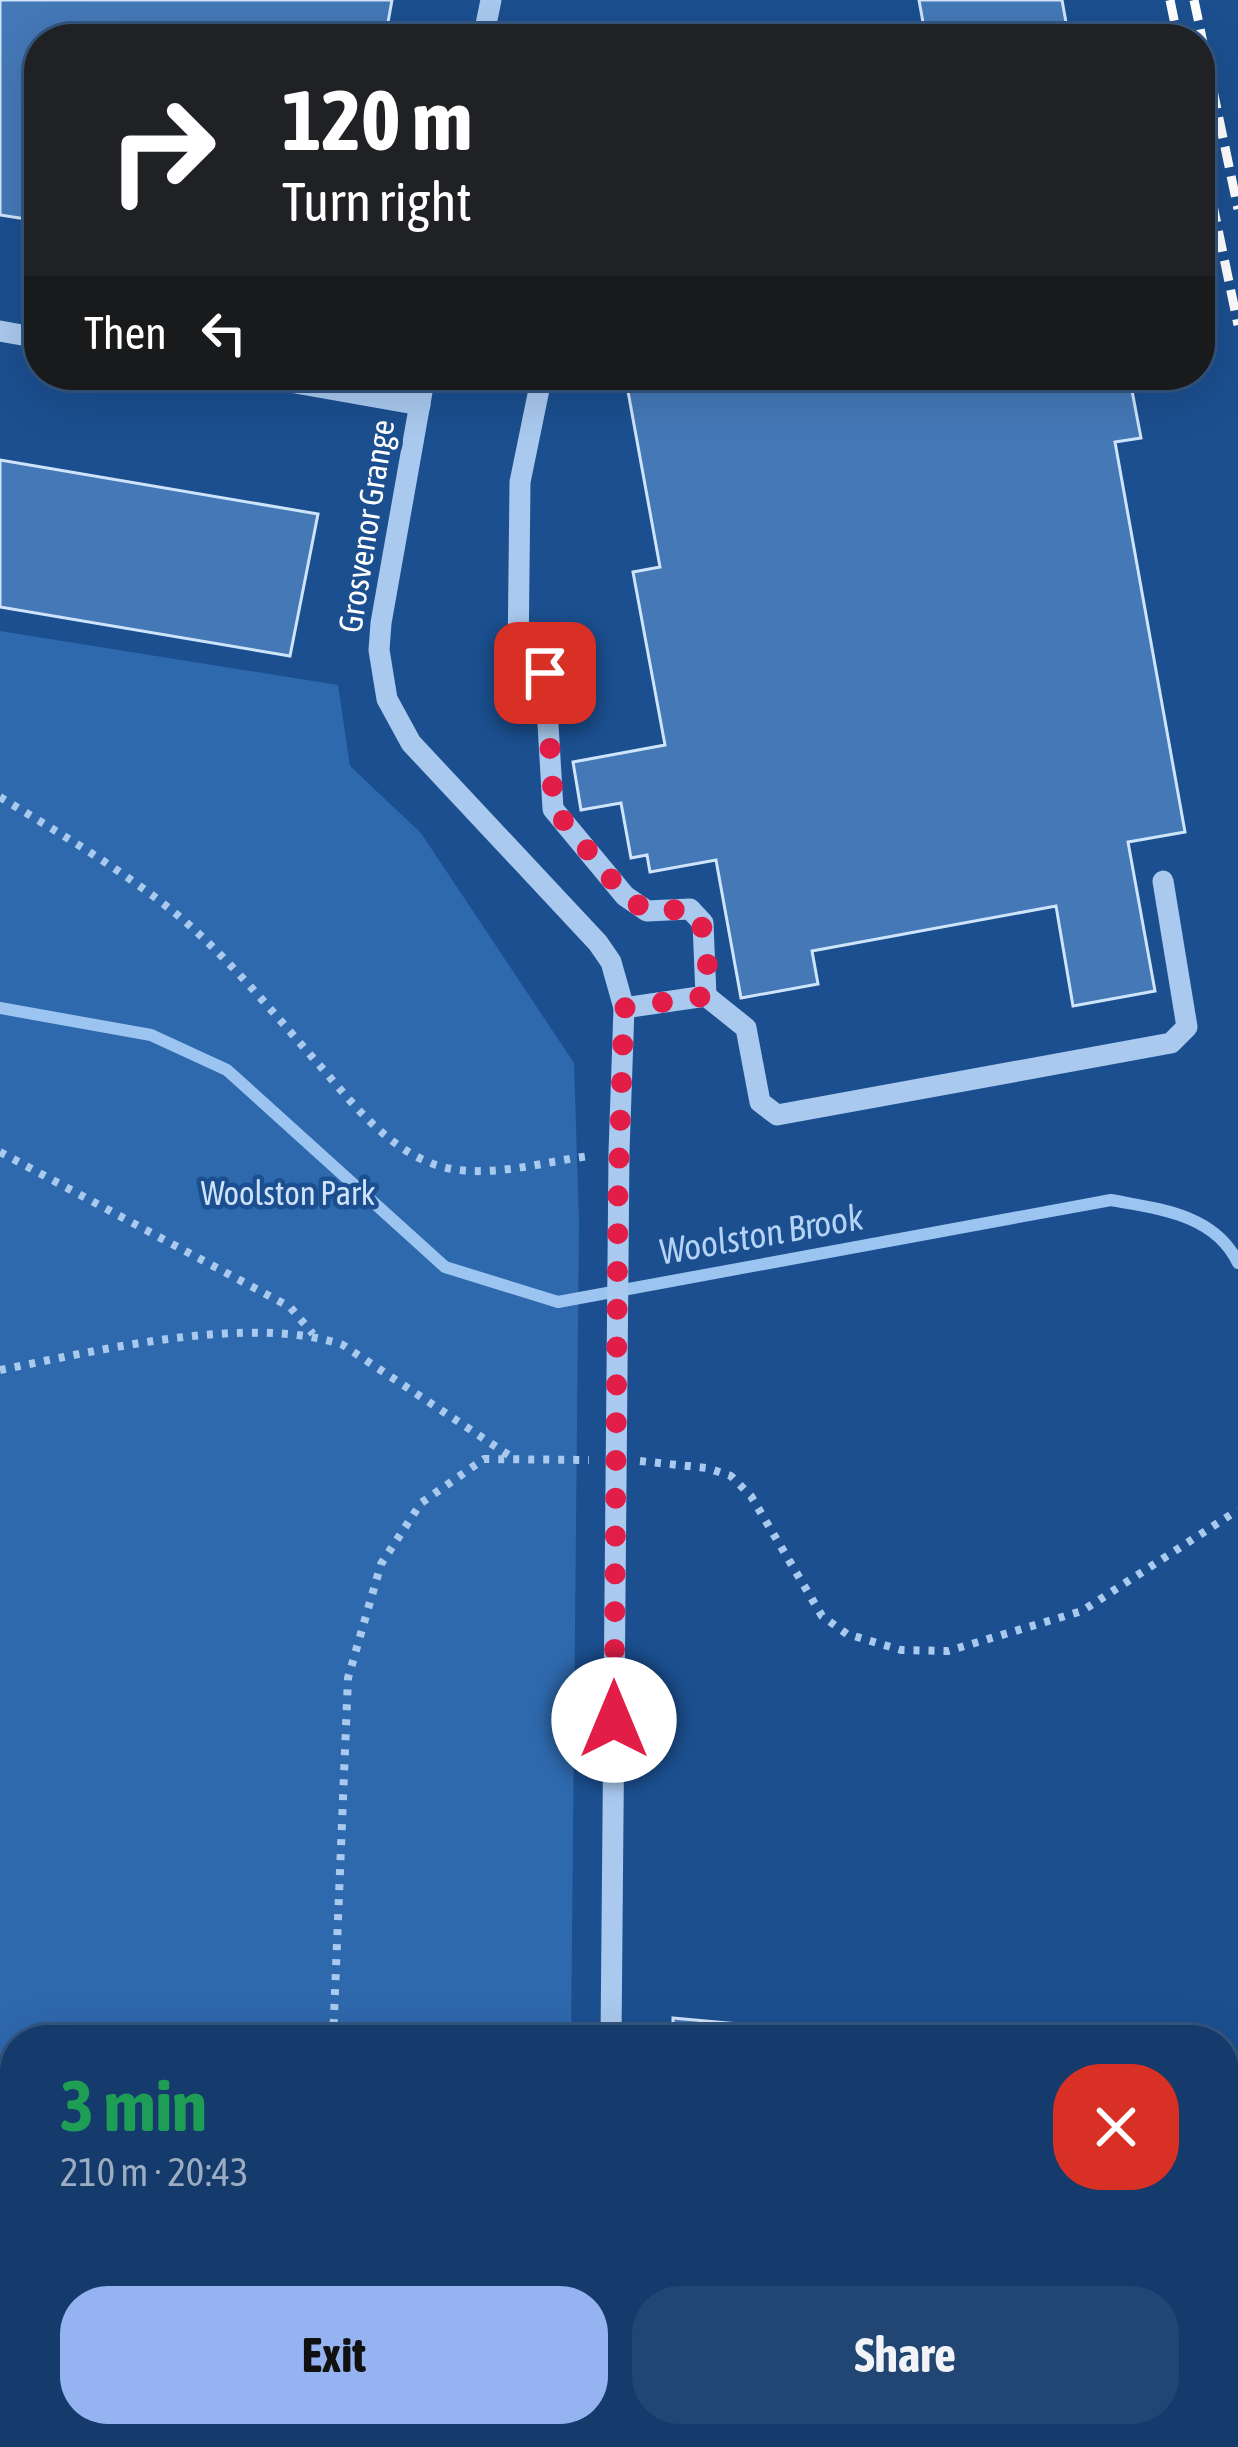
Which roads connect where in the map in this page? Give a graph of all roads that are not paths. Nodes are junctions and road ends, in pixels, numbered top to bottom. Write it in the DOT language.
graph roads {
  1 [pos="337,390"];
  2 [pos="421,390"];
  3 [pos="539,390"];
  4 [pos="419,404"];
  5 [pos="1162,881"];
  6 [pos="706,996"];
  7 [pos="624,1008"];
  8 [pos="611,2025"];
  1 -- 4 [label="street"];
  2 -- 4 [label="street, Grosvenor Grange"];
  3 -- 6 [label="street"];
  4 -- 7 [label="street, Grosvenor Grange"];
  5 -- 6 [label="street"];
  6 -- 7 [label="street"];
  7 -- 8 [label="street, Grosvenor Grange"];
}
